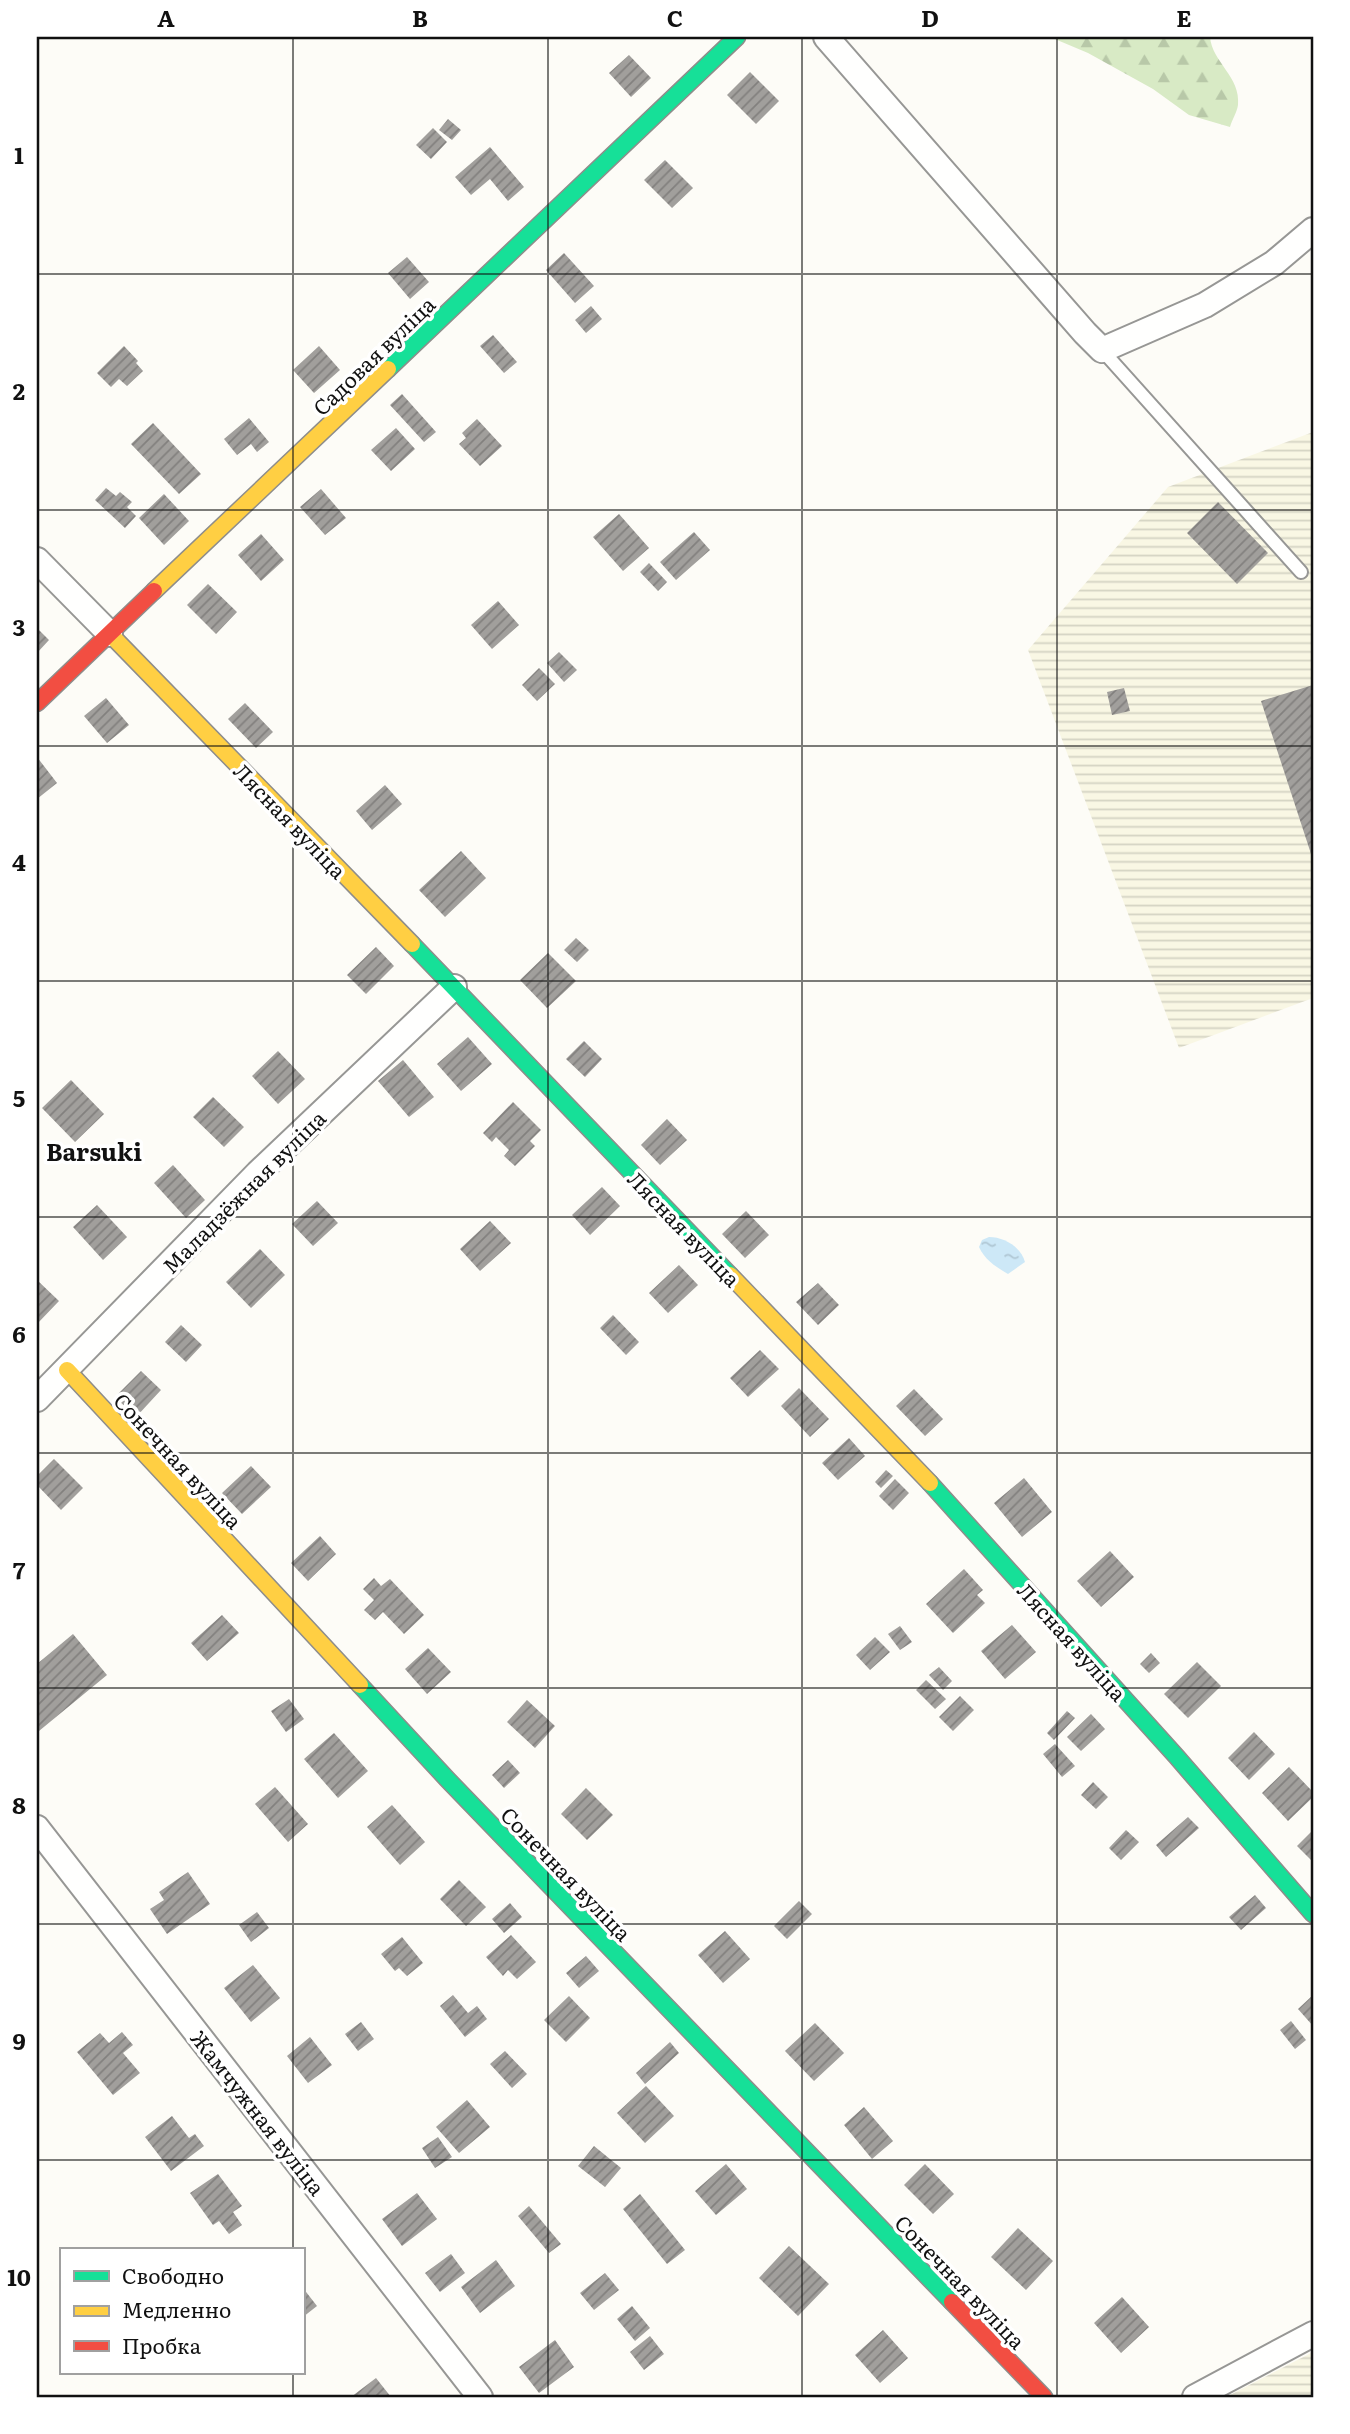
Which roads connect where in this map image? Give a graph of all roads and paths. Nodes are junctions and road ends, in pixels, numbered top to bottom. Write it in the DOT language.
graph roads {
  1 [pos="737,37"];
  2 [pos="826,37"];
  3 [pos="1313,230"];
  4 [pos="1102,350"];
  5 [pos="37,560"];
  6 [pos="1301,572"];
  7 [pos="110,634"];
  8 [pos="37,703"];
  9 [pos="454,987"];
  10 [pos="67,1370"];
  11 [pos="37,1399"];
  12 [pos="37,1828"];
  13 [pos="1313,1914"];
  14 [pos="1313,2334"];
  15 [pos="480,2397"];
  16 [pos="1044,2397"];
  17 [pos="1195,2397"];
  1 -- 7 [label="street, Садовая вуліца"];
  2 -- 4 [label="street"];
  3 -- 4 [label="street"];
  4 -- 6 [label="lane"];
  5 -- 7 [label="street, Лясная вуліца"];
  7 -- 8 [label="street, Садовая вуліца"];
  7 -- 9 [label="street, Лясная вуліца"];
  9 -- 10 [label="street, Маладзёжная вуліца"];
  9 -- 13 [label="street, Лясная вуліца"];
  10 -- 11 [label="street, Маладзёжная вуліца"];
  10 -- 16 [label="street, Сонечная вуліца"];
  12 -- 15 [label="street, Жамчужная вуліца"];
  14 -- 17 [label="street"];
}
